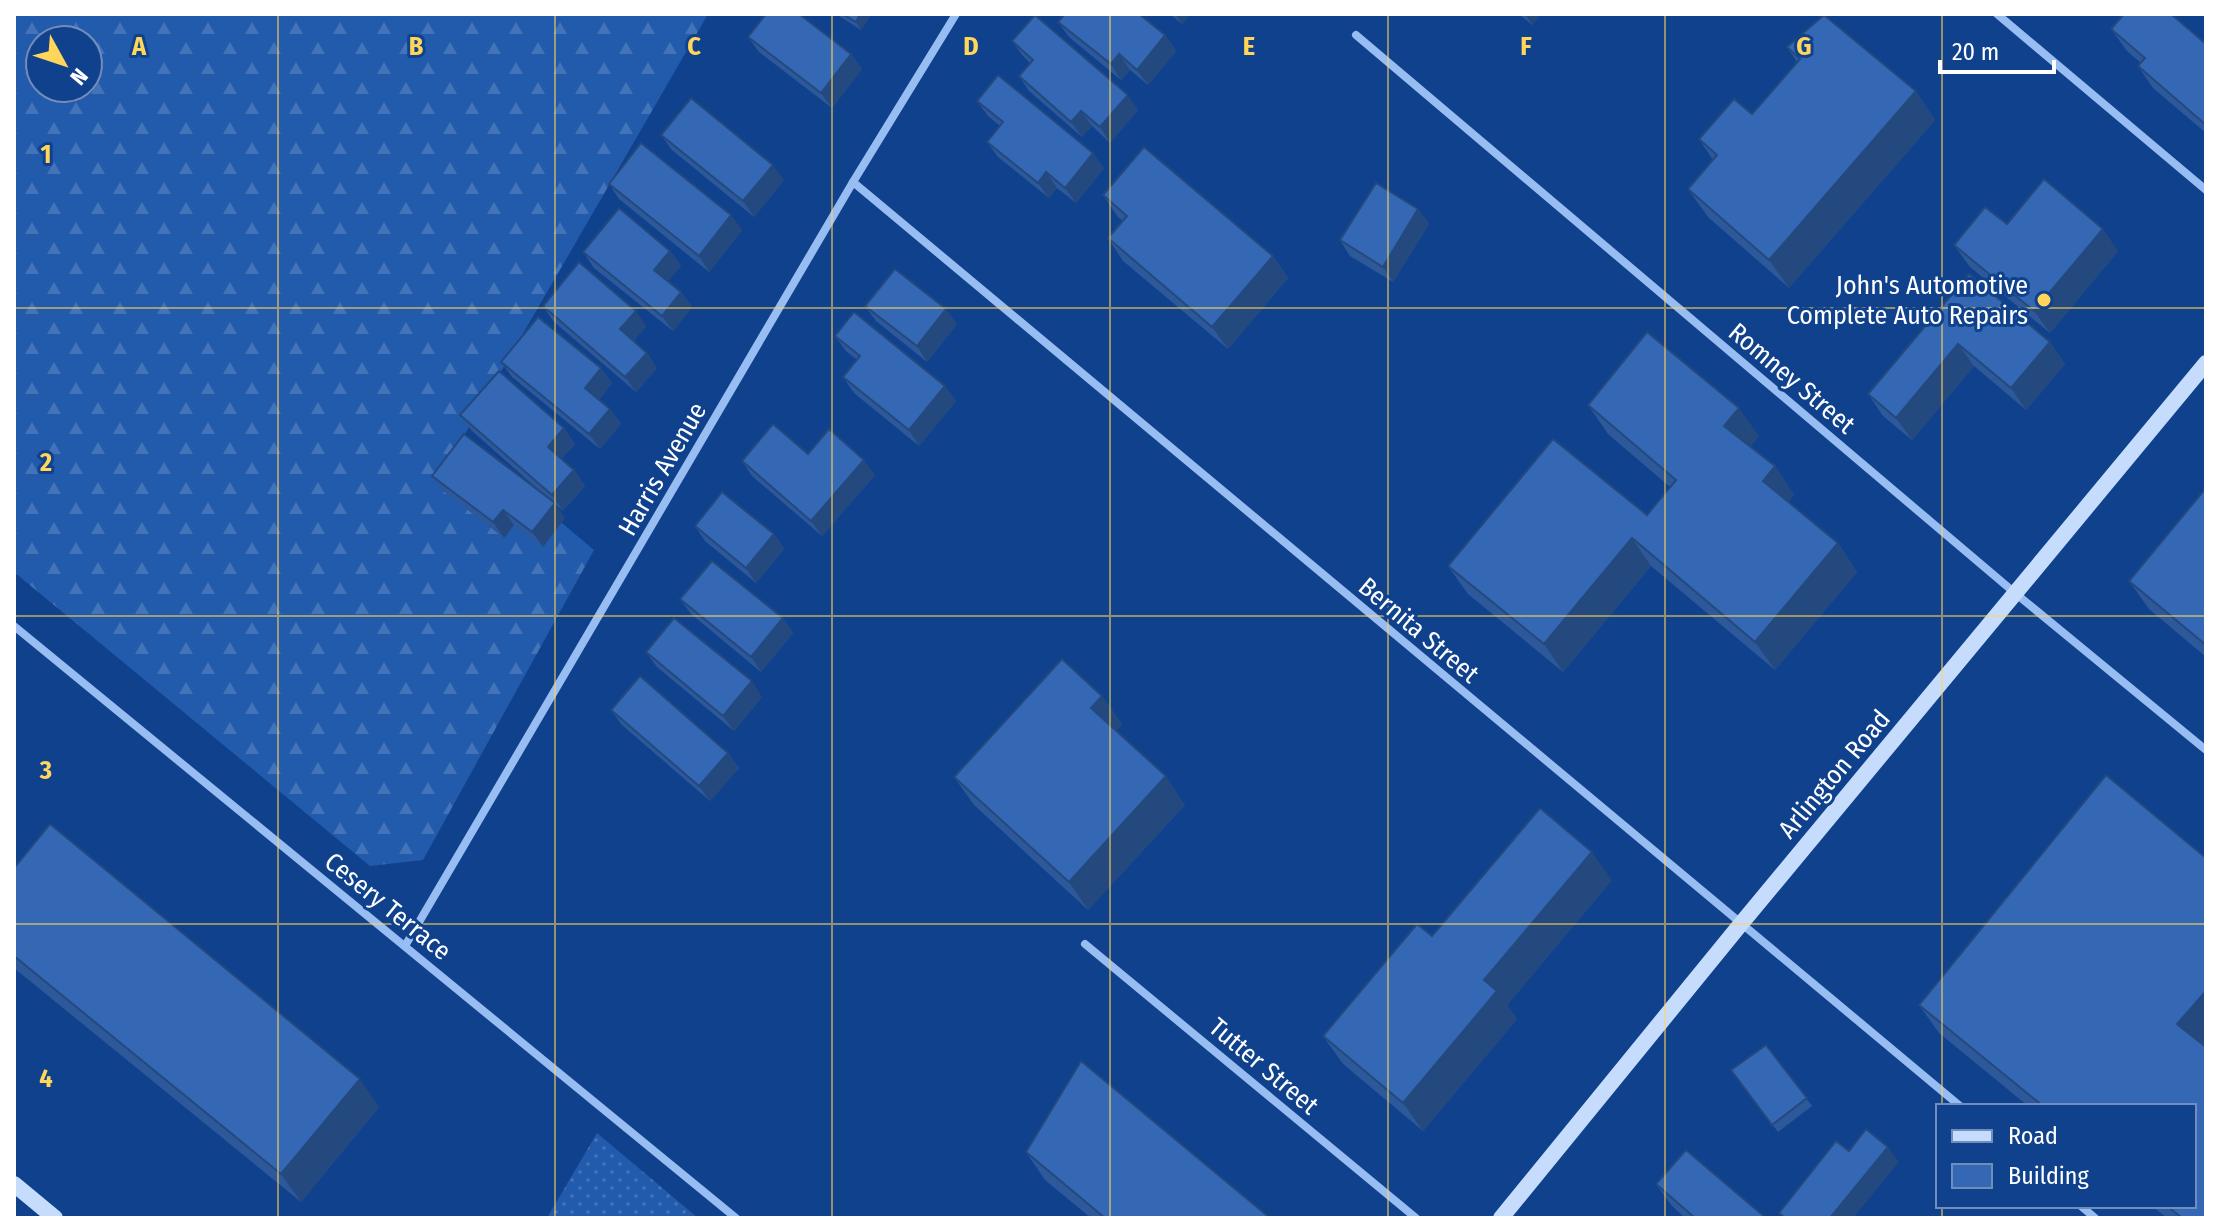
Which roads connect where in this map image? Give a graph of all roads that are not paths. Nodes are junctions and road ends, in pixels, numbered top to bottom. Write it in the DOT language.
graph roads {
  1 [pos="956,14"];
  2 [pos="1997,14"];
  3 [pos="1356,35"];
  4 [pos="853,182"];
  5 [pos="2206,190"];
  6 [pos="2206,363"];
  7 [pos="2015,593"];
  8 [pos="14,626"];
  9 [pos="2206,750"];
  10 [pos="1740,925"];
  11 [pos="1085,944"];
  12 [pos="405,946"];
  13 [pos="1958,1104"];
  14 [pos="14,1184"];
  15 [pos="55,1218"];
  16 [pos="736,1218"];
  17 [pos="1416,1218"];
  18 [pos="1501,1218"];
  1 -- 4 [label="street, Harris Avenue"];
  2 -- 5 [label="street"];
  3 -- 7 [label="street, Romney Street"];
  4 -- 10 [label="street, Bernita Street"];
  4 -- 12 [label="street, Harris Avenue"];
  6 -- 7 [label="main road, Arlington Road"];
  7 -- 9 [label="street, Romney Street"];
  7 -- 10 [label="main road, Arlington Road"];
  8 -- 12 [label="street, Cesery Terrace"];
  10 -- 13 [label="street, Bernita Street"];
  10 -- 18 [label="main road, Arlington Road"];
  11 -- 17 [label="street, Tutter Street"];
  12 -- 16 [label="street, Cesery Terrace"];
  14 -- 15 [label="main road"];
}
